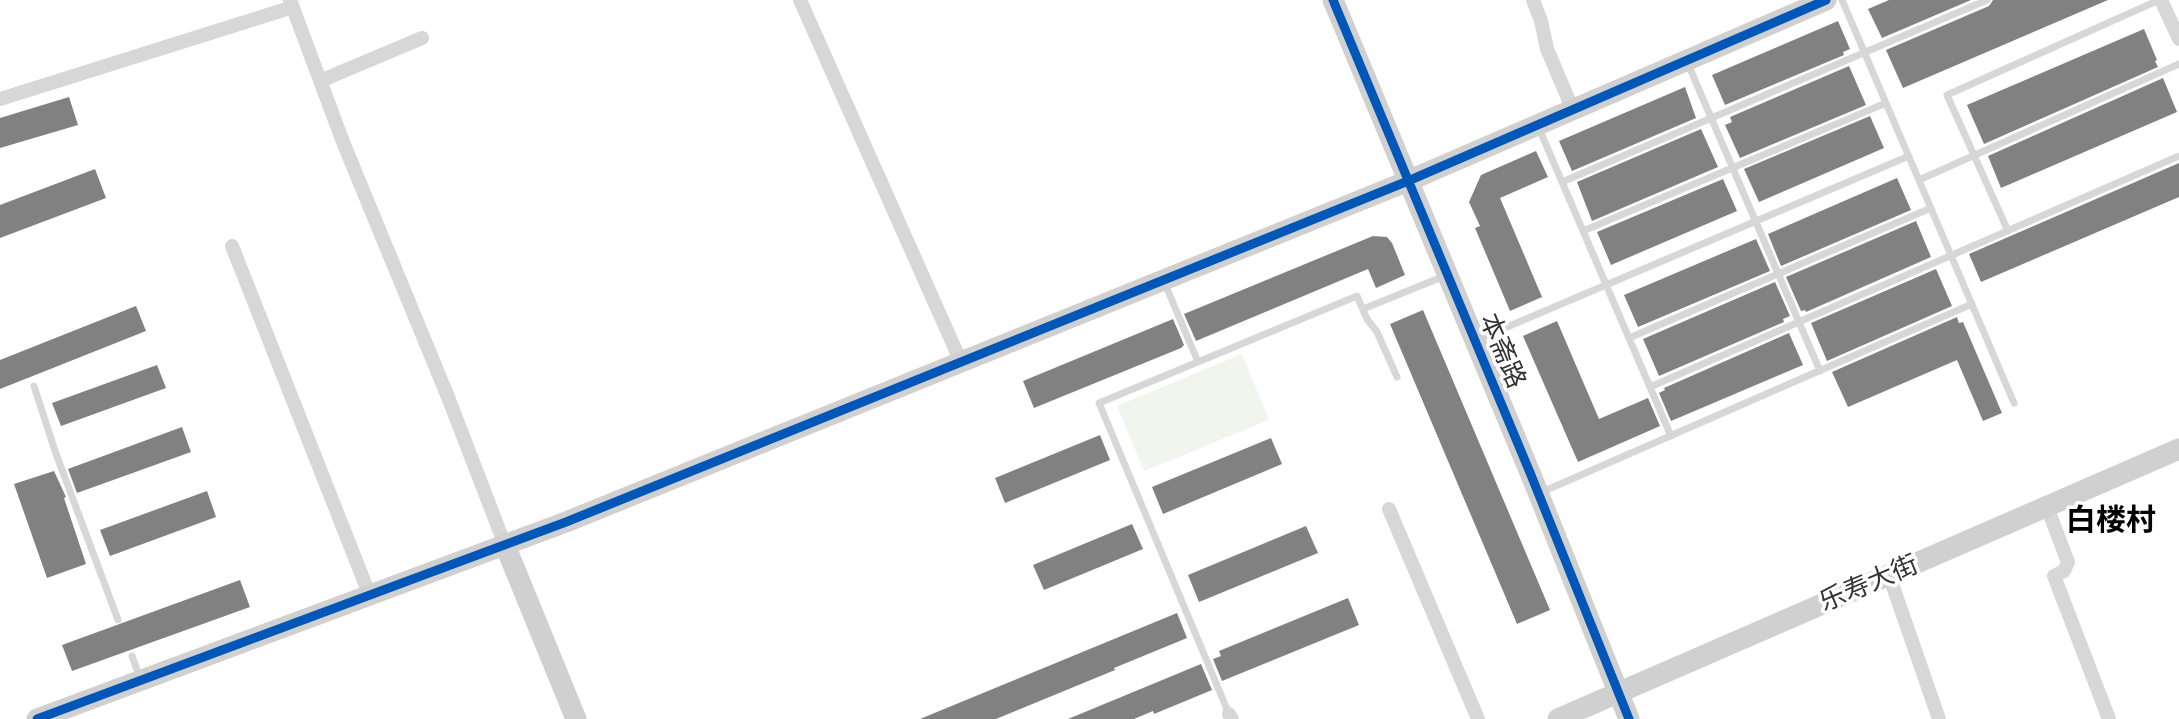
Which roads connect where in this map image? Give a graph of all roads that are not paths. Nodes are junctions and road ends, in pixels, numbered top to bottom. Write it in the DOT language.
graph roads {
  1 [pos="800,0"];
  2 [pos="1332,0"];
  3 [pos="1533,0"];
  4 [pos="1826,0"];
  5 [pos="1842,0"];
  6 [pos="1987,0"];
  7 [pos="2160,0"];
  8 [pos="291,4"];
  9 [pos="422,38"];
  10 [pos="2179,39"];
  11 [pos="1865,53"];
  12 [pos="1686,60"];
  13 [pos="2179,64"];
  14 [pos="320,81"];
  15 [pos="0,99"];
  16 [pos="1886,103"];
  17 [pos="1573,110"];
  18 [pos="1711,118"];
  19 [pos="1538,125"];
  20 [pos="1974,155"];
  21 [pos="1909,156"];
  22 [pos="2179,156"];
  23 [pos="1732,168"];
  24 [pos="1919,180"];
  25 [pos="1408,181"];
  26 [pos="1562,182"];
  27 [pos="1931,208"];
  28 [pos="1755,221"];
  29 [pos="1583,231"];
  30 [pos="2008,231"];
  31 [pos="232,246"];
  32 [pos="1951,256"];
  33 [pos="1778,274"];
  34 [pos="1447,275"];
  35 [pos="1164,280"];
  36 [pos="1606,285"];
  37 [pos="1972,304"];
  38 [pos="1363,309"];
  39 [pos="1799,322"];
  40 [pos="1629,338"];
  41 [pos="1475,341"];
  42 [pos="961,362"];
  43 [pos="1198,362"];
  44 [pos="1820,371"];
  45 [pos="1397,377"];
  46 [pos="34,386"];
  47 [pos="1650,387"];
  48 [pos="2014,403"];
  49 [pos="1671,436"];
  50 [pos="2179,449"];
  51 [pos="1538,494"];
  52 [pos="2047,507"];
  53 [pos="1389,509"];
  54 [pos="505,545"];
  55 [pos="1889,575"];
  56 [pos="370,596"];
  57 [pos="118,620"];
  58 [pos="132,656"];
  59 [pos="141,681"];
  60 [pos="1619,693"];
  61 [pos="1231,717"];
  62 [pos="37,719"];
  63 [pos="576,719"];
  64 [pos="1478,719"];
  65 [pos="1558,719"];
  66 [pos="1629,719"];
  67 [pos="1939,719"];
  68 [pos="2109,719"];
  1 -- 42 [label="street"];
  2 -- 25 [label="street, 本斋路"];
  3 -- 17 [label="street"];
  4 -- 12 [label="street"];
  5 -- 11 [label="lane"];
  6 -- 11 [label="lane"];
  7 -- 10 [label="street"];
  7 -- 20 [label="lane"];
  8 -- 14 [label="street"];
  8 -- 15 [label="street"];
  9 -- 14 [label="street"];
  11 -- 16 [label="lane"];
  11 -- 18 [label="lane"];
  12 -- 17 [label="street"];
  12 -- 18 [label="lane"];
  13 -- 20 [label="lane"];
  14 -- 54 [label="street"];
  16 -- 21 [label="lane"];
  16 -- 23 [label="lane"];
  17 -- 19 [label="street"];
  18 -- 23 [label="lane"];
  18 -- 26 [label="lane"];
  19 -- 25 [label="street"];
  19 -- 26 [label="lane"];
  20 -- 24 [label="lane"];
  20 -- 30 [label="lane"];
  21 -- 24 [label="lane"];
  21 -- 28 [label="lane"];
  22 -- 30 [label="lane"];
  23 -- 28 [label="lane"];
  23 -- 29 [label="lane"];
  24 -- 27 [label="lane"];
  25 -- 34 [label="street, 本斋路"];
  25 -- 35 [label="street"];
  26 -- 29 [label="lane"];
  27 -- 32 [label="lane"];
  27 -- 33 [label="lane"];
  28 -- 33 [label="lane"];
  28 -- 36 [label="lane"];
  29 -- 36 [label="lane"];
  30 -- 32 [label="lane"];
  31 -- 56 [label="street"];
  32 -- 37 [label="lane"];
  32 -- 39 [label="lane"];
  33 -- 39 [label="lane"];
  33 -- 40 [label="lane"];
  34 -- 38 [label="lane"];
  34 -- 41 [label="street, 本斋路"];
  35 -- 42 [label="street"];
  35 -- 43 [label="lane"];
  36 -- 40 [label="lane"];
  36 -- 41 [label="lane"];
  37 -- 44 [label="lane"];
  37 -- 48 [label="lane"];
  38 -- 43 [label="lane"];
  38 -- 45 [label="lane"];
  39 -- 44 [label="lane"];
  39 -- 47 [label="lane"];
  40 -- 47 [label="lane"];
  41 -- 51 [label="street, 本斋路"];
  42 -- 54 [label="street"];
  43 -- 61 [label="lane"];
  44 -- 49 [label="lane"];
  46 -- 57 [label="lane"];
  47 -- 49 [label="lane"];
  49 -- 51 [label="lane"];
  50 -- 52 [label="street, 乐寿大街"];
  51 -- 60 [label="street, 本斋路"];
  52 -- 55 [label="street, 乐寿大街"];
  52 -- 68 [label="street"];
  53 -- 64 [label="street"];
  54 -- 56 [label="street"];
  54 -- 63 [label="street"];
  55 -- 60 [label="street, 乐寿大街"];
  55 -- 67 [label="street"];
  56 -- 59 [label="street"];
  58 -- 59 [label="lane"];
  59 -- 62 [label="street"];
  60 -- 65 [label="street, 乐寿大街"];
  60 -- 66 [label="street, 本斋路"];
}
